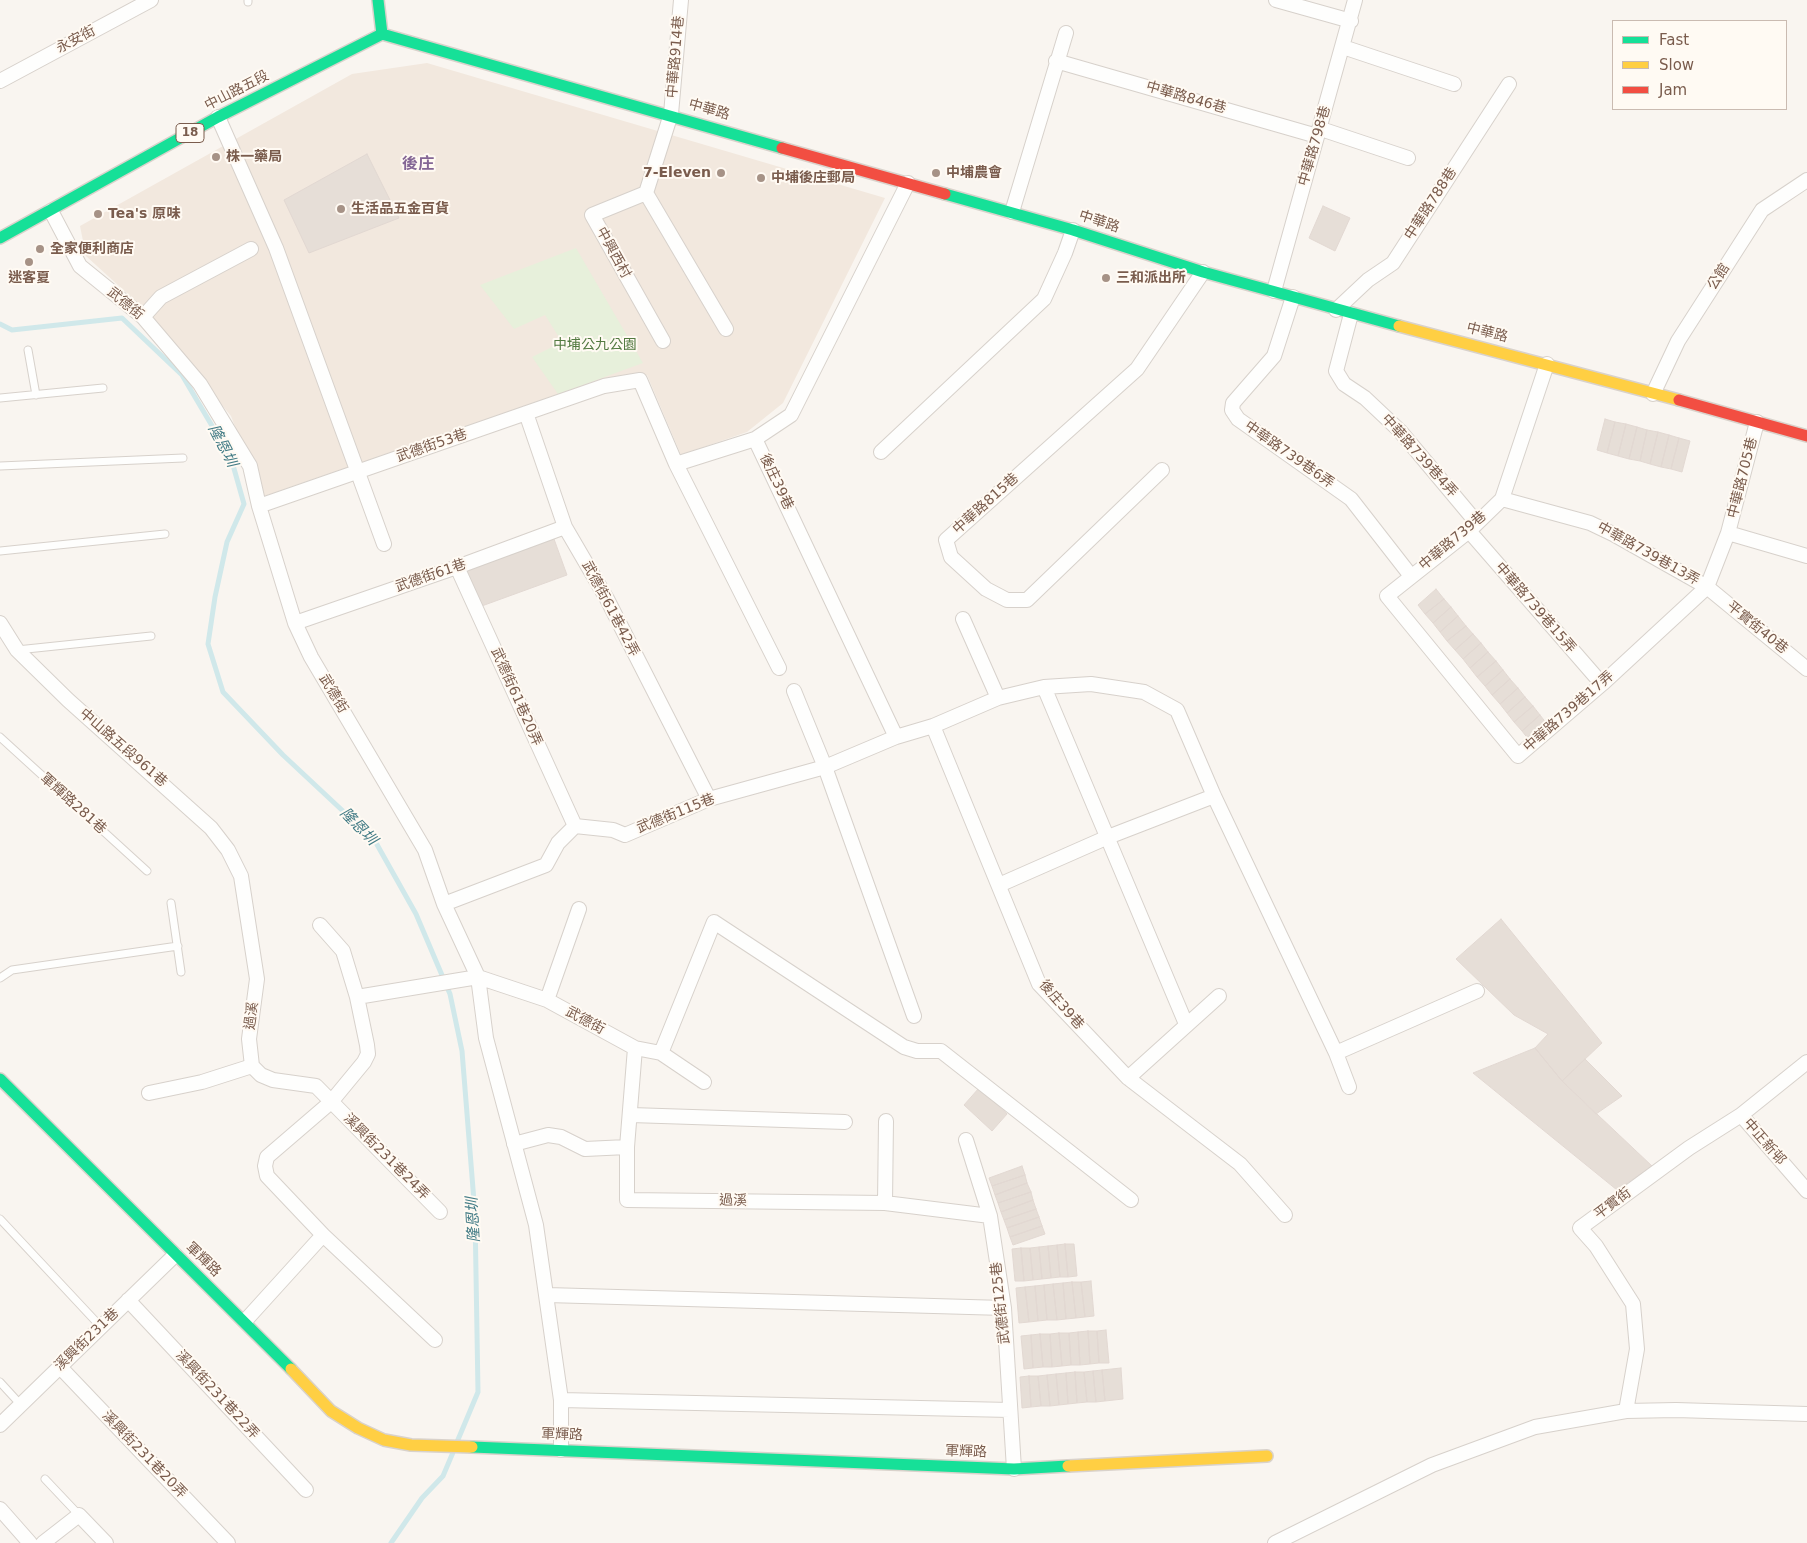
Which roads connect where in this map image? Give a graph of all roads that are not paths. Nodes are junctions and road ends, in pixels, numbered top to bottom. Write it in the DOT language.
graph roads {
  1 [pos="152,0"];
  2 [pos="378,0"];
  3 [pos="681,0"];
  4 [pos="1276,0"];
  5 [pos="1356,0"];
  6 [pos="1351,21"];
  7 [pos="1066,33"];
  8 [pos="382,34"];
  9 [pos="1343,47"];
  10 [pos="1056,61"];
  11 [pos="0,81"];
  12 [pos="1454,84"];
  13 [pos="1509,84"];
  14 [pos="671,114"];
  15 [pos="218,117"];
  16 [pos="1319,132"];
  17 [pos="1408,158"];
  18 [pos="1807,180"];
  19 [pos="908,183"];
  20 [pos="646,194"];
  21 [pos="51,211"];
  22 [pos="1012,212"];
  23 [pos="1073,230"];
  24 [pos="0,238"];
  25 [pos="251,250"];
  26 [pos="1204,272"];
  27 [pos="1274,291"];
  28 [pos="1293,297"];
  29 [pos="1336,310"];
  30 [pos="1351,314"];
  31 [pos="143,317"];
  32 [pos="726,329"];
  33 [pos="663,341"];
  34 [pos="28,350"];
  35 [pos="1547,364"];
  36 [pos="103,388"];
  37 [pos="1653,394"];
  38 [pos="36,395"];
  39 [pos="0,398"];
  40 [pos="526,413"];
  41 [pos="1757,422"];
  42 [pos="1807,436"];
  43 [pos="755,439"];
  44 [pos="881,452"];
  45 [pos="183,458"];
  46 [pos="676,464"];
  47 [pos="0,466"];
  48 [pos="1162,470"];
  49 [pos="358,472"];
  50 [pos="1502,499"];
  51 [pos="259,506"];
  52 [pos="566,527"];
  53 [pos="1473,527"];
  54 [pos="165,534"];
  55 [pos="1728,534"];
  56 [pos="384,544"];
  57 [pos="0,551"];
  58 [pos="1807,556"];
  59 [pos="457,567"];
  60 [pos="1410,576"];
  61 [pos="1706,587"];
  62 [pos="1387,596"];
  63 [pos="963,619"];
  64 [pos="0,623"];
  65 [pos="295,623"];
  66 [pos="151,636"];
  67 [pos="17,650"];
  68 [pos="779,668"];
  69 [pos="1807,668"];
  70 [pos="1602,684"];
  71 [pos="1044,687"];
  72 [pos="794,691"];
  73 [pos="998,698"];
  74 [pos="934,726"];
  75 [pos="0,737"];
  76 [pos="896,737"];
  77 [pos="825,767"];
  78 [pos="1214,796"];
  79 [pos="709,799"];
  80 [pos="574,826"];
  81 [pos="1108,837"];
  82 [pos="147,871"];
  83 [pos="241,876"];
  84 [pos="999,885"];
  85 [pos="171,903"];
  86 [pos="444,904"];
  87 [pos="579,910"];
  88 [pos="320,925"];
  89 [pos="178,946"];
  90 [pos="181,972"];
  91 [pos="478,977"];
  92 [pos="0,978"];
  93 [pos="1477,991"];
  94 [pos="1219,996"];
  95 [pos="357,997"];
  96 [pos="546,1000"];
  97 [pos="914,1016"];
  98 [pos="1186,1024"];
  99 [pos="635,1048"];
  100 [pos="661,1053"];
  101 [pos="1336,1054"];
  102 [pos="1807,1062"];
  103 [pos="252,1066"];
  104 [pos="1128,1078"];
  105 [pos="0,1079"];
  106 [pos="704,1082"];
  107 [pos="1349,1087"];
  108 [pos="149,1093"];
  109 [pos="331,1102"];
  110 [pos="631,1115"];
  111 [pos="1741,1115"];
  112 [pos="886,1121"];
  113 [pos="845,1122"];
  114 [pos="966,1140"];
  115 [pos="514,1144"];
  116 [pos="627,1147"];
  117 [pos="1807,1191"];
  118 [pos="1131,1200"];
  119 [pos="885,1203"];
  120 [pos="440,1212"];
  121 [pos="1285,1215"];
  122 [pos="990,1216"];
  123 [pos="0,1219"];
  124 [pos="323,1235"];
  125 [pos="175,1255"];
  126 [pos="547,1295"];
  127 [pos="128,1300"];
  128 [pos="1004,1308"];
  129 [pos="245,1321"];
  130 [pos="101,1327"];
  131 [pos="435,1340"];
  132 [pos="60,1366"];
  133 [pos="0,1382"];
  134 [pos="560,1400"];
  135 [pos="20,1405"];
  136 [pos="1010,1410"];
  137 [pos="1626,1411"];
  138 [pos="1807,1414"];
  139 [pos="0,1425"];
  140 [pos="561,1450"];
  141 [pos="1267,1456"];
  142 [pos="1014,1469"];
  143 [pos="45,1479"];
  144 [pos="306,1490"];
  145 [pos="0,1509"];
  146 [pos="79,1515"];
  147 [pos="30,1543"];
  148 [pos="43,1543"];
  149 [pos="106,1543"];
  150 [pos="228,1543"];
  151 [pos="1275,1543"];
  1 -- 11 [label="street, 永安街"];
  2 -- 8 [label="main road"];
  3 -- 14 [label="street, 中華路914巷"];
  4 -- 6 [label="street"];
  5 -- 6 [label="street, 中華路798巷"];
  6 -- 9 [label="street, 中華路798巷"];
  7 -- 10 [label="street"];
  8 -- 14 [label="main road, 中華路"];
  8 -- 15 [label="main road, 中山路五段 / 18"];
  9 -- 12 [label="street"];
  9 -- 16 [label="street, 中華路798巷"];
  10 -- 16 [label="street, 中華路846巷"];
  10 -- 22 [label="street"];
  13 -- 29 [label="street, 中華路788巷"];
  14 -- 19 [label="main road, 中華路"];
  14 -- 20 [label="street"];
  15 -- 21 [label="main road, 中山路五段 / 18"];
  15 -- 49 [label="street"];
  16 -- 17 [label="street, 中華路846巷"];
  16 -- 27 [label="street, 中華路798巷"];
  18 -- 37 [label="street, 公館"];
  19 -- 22 [label="main road, 中華路"];
  19 -- 43 [label="street, 後庄39巷"];
  20 -- 32 [label="street"];
  20 -- 33 [label="street, 中興西村"];
  21 -- 24 [label="main road, 中山路五段 / 18"];
  21 -- 31 [label="street, 武德街"];
  22 -- 23 [label="main road, 中華路"];
  23 -- 26 [label="main road, 中華路"];
  23 -- 44 [label="street"];
  25 -- 31 [label="street"];
  26 -- 27 [label="main road, 中華路"];
  26 -- 48 [label="street, 中華路815巷"];
  27 -- 28 [label="main road, 中華路"];
  28 -- 29 [label="main road, 中華路"];
  28 -- 60 [label="street, 中華路739巷6弄"];
  29 -- 30 [label="main road, 中華路"];
  30 -- 35 [label="main road, 中華路"];
  30 -- 53 [label="street, 中華路739巷4弄"];
  31 -- 51 [label="street, 武德街"];
  34 -- 38 [label="lane"];
  35 -- 37 [label="main road, 中華路"];
  35 -- 50 [label="street, 中華路739巷"];
  36 -- 38 [label="lane"];
  37 -- 41 [label="main road, 中華路"];
  38 -- 39 [label="lane"];
  40 -- 46 [label="street, 武德街53巷"];
  40 -- 49 [label="street, 武德街53巷"];
  40 -- 52 [label="street, 武德街61巷42弄"];
  41 -- 42 [label="main road, 中華路"];
  41 -- 55 [label="street, 中華路705巷"];
  43 -- 46 [label="street"];
  43 -- 76 [label="street, 後庄39巷"];
  45 -- 47 [label="lane"];
  46 -- 68 [label="street"];
  49 -- 51 [label="street, 武德街53巷"];
  49 -- 56 [label="street"];
  50 -- 53 [label="street, 中華路739巷"];
  50 -- 61 [label="street, 中華路739巷13弄"];
  51 -- 65 [label="street, 武德街"];
  52 -- 59 [label="street, 武德街61巷"];
  52 -- 79 [label="street, 武德街61巷42弄"];
  53 -- 60 [label="street, 中華路739巷"];
  53 -- 70 [label="street, 中華路739巷15弄"];
  54 -- 57 [label="lane"];
  55 -- 58 [label="street"];
  55 -- 61 [label="street, 中華路739巷17弄"];
  59 -- 65 [label="street, 武德街61巷"];
  59 -- 80 [label="street, 武德街61巷20弄"];
  60 -- 62 [label="street, 中華路739巷"];
  61 -- 69 [label="street, 平實街40巷"];
  61 -- 70 [label="street, 中華路739巷17弄"];
  62 -- 70 [label="street, 中華路739巷17弄"];
  63 -- 73 [label="street"];
  64 -- 67 [label="street, 中山路五段961巷"];
  65 -- 86 [label="street, 武德街"];
  66 -- 67 [label="lane"];
  67 -- 83 [label="street, 中山路五段961巷"];
  71 -- 73 [label="street"];
  71 -- 78 [label="street"];
  71 -- 81 [label="street"];
  72 -- 77 [label="street"];
  73 -- 74 [label="street"];
  74 -- 76 [label="street"];
  74 -- 84 [label="street, 後庄39巷"];
  75 -- 82 [label="lane, 軍輝路281巷"];
  76 -- 77 [label="street, 武德街115巷"];
  77 -- 79 [label="street, 武德街115巷"];
  77 -- 97 [label="street"];
  78 -- 81 [label="street"];
  78 -- 101 [label="street"];
  79 -- 80 [label="street, 武德街115巷"];
  80 -- 86 [label="street"];
  81 -- 84 [label="street"];
  81 -- 98 [label="street"];
  83 -- 103 [label="street, 過溪"];
  84 -- 104 [label="street, 後庄39巷"];
  85 -- 89 [label="lane"];
  86 -- 91 [label="street, 武德街"];
  87 -- 96 [label="street"];
  88 -- 95 [label="street, 溪興街231巷24弄"];
  89 -- 90 [label="lane"];
  89 -- 92 [label="lane"];
  91 -- 95 [label="street"];
  91 -- 96 [label="street, 武德街"];
  91 -- 115 [label="street"];
  93 -- 101 [label="street"];
  94 -- 98 [label="street"];
  95 -- 109 [label="street, 溪興街231巷24弄"];
  96 -- 99 [label="street, 武德街"];
  98 -- 104 [label="street"];
  99 -- 100 [label="street, 武德街"];
  99 -- 110 [label="street, 過溪"];
  100 -- 106 [label="street, 武德街"];
  100 -- 118 [label="street"];
  101 -- 107 [label="street"];
  102 -- 111 [label="street, 平實街"];
  103 -- 108 [label="street"];
  103 -- 109 [label="street"];
  104 -- 121 [label="street, 後庄39巷"];
  105 -- 125 [label="main road, 軍輝路"];
  109 -- 120 [label="street, 溪興街231巷24弄"];
  109 -- 124 [label="street, 溪興街231巷24弄"];
  110 -- 113 [label="street"];
  110 -- 116 [label="street, 過溪"];
  111 -- 117 [label="street, 中正新邨"];
  111 -- 137 [label="street, 平實街"];
  112 -- 119 [label="street"];
  114 -- 122 [label="street, 武德街125巷"];
  115 -- 116 [label="street"];
  115 -- 126 [label="street"];
  116 -- 119 [label="street, 過溪"];
  119 -- 122 [label="street, 過溪"];
  122 -- 128 [label="street, 武德街125巷"];
  123 -- 130 [label="lane"];
  124 -- 129 [label="street"];
  124 -- 131 [label="street, 溪興街231巷24弄"];
  125 -- 127 [label="street, 溪興街231巷"];
  125 -- 129 [label="main road, 軍輝路"];
  126 -- 128 [label="street"];
  126 -- 134 [label="street"];
  127 -- 130 [label="street, 溪興街231巷"];
  127 -- 144 [label="street, 溪興街231巷22弄"];
  128 -- 136 [label="street, 武德街125巷"];
  129 -- 140 [label="main road, 軍輝路"];
  130 -- 132 [label="street, 溪興街231巷"];
  132 -- 135 [label="street, 溪興街231巷"];
  132 -- 150 [label="street, 溪興街231巷20弄"];
  133 -- 135 [label="lane"];
  134 -- 136 [label="street"];
  134 -- 140 [label="street"];
  135 -- 139 [label="street, 溪興街231巷"];
  136 -- 142 [label="street, 武德街125巷"];
  137 -- 138 [label="street"];
  137 -- 151 [label="street"];
  140 -- 142 [label="main road, 軍輝路"];
  141 -- 142 [label="main road, 軍輝路"];
  143 -- 146 [label="lane"];
  145 -- 147 [label="street"];
  146 -- 148 [label="street"];
  146 -- 149 [label="street"];
}
